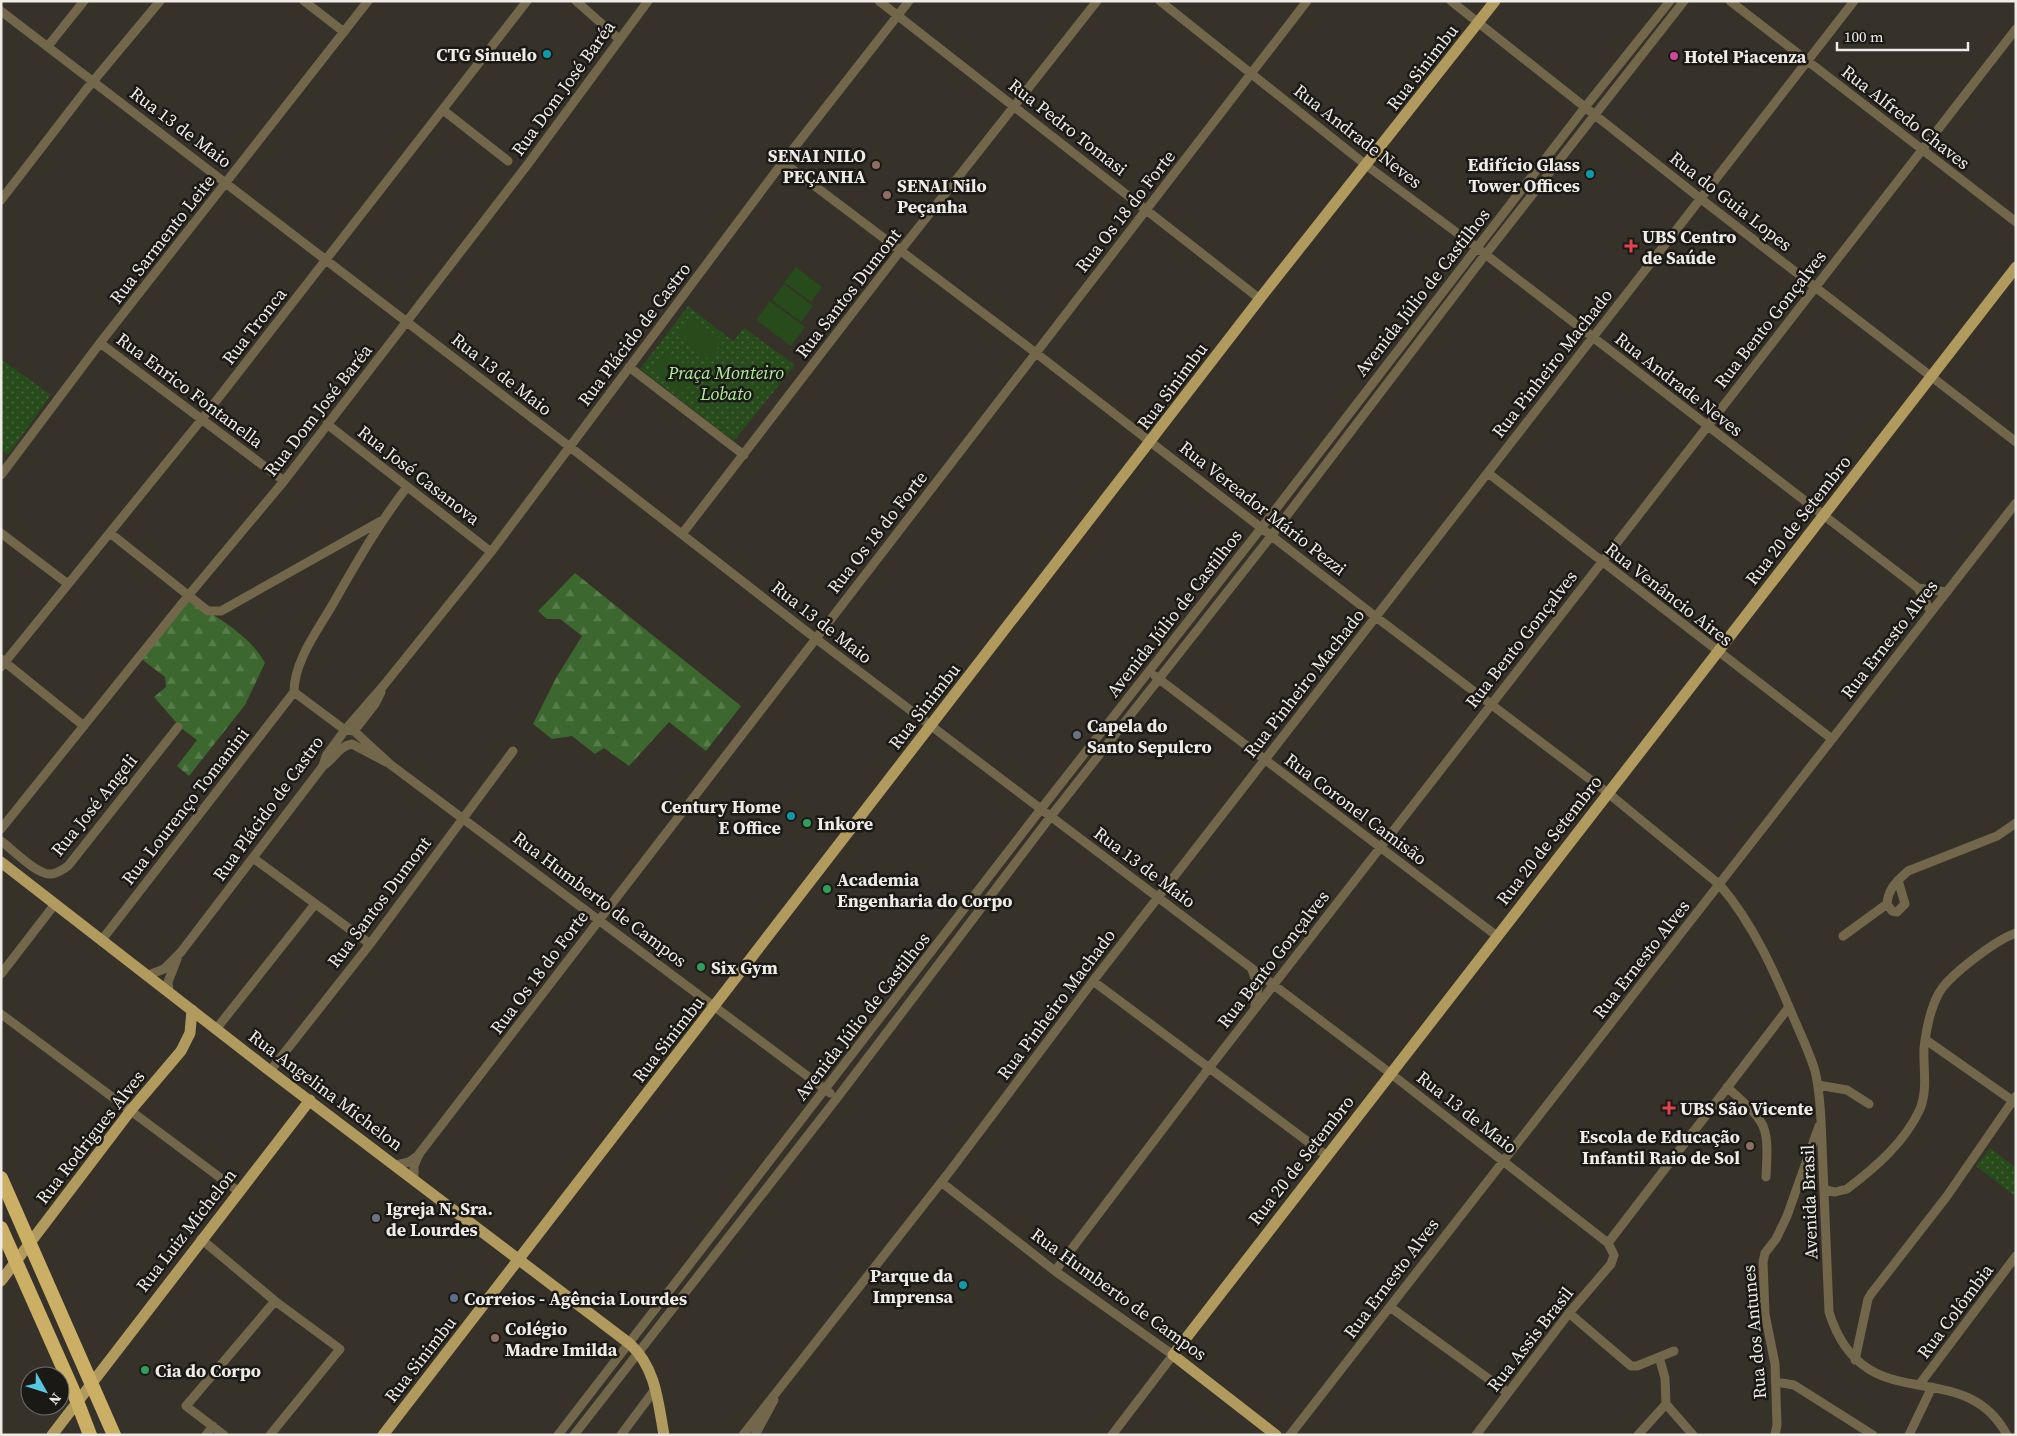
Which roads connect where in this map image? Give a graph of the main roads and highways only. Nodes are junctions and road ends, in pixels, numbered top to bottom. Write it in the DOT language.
graph roads {
  1 [pos="1495,1"];
  2 [pos="2016,267"];
  3 [pos="1,862"];
  4 [pos="192,1010"];
  5 [pos="310,1100"];
  6 [pos="1,1178"];
  7 [pos="1,1228"];
  8 [pos="30,1243"];
  9 [pos="17,1261"];
  10 [pos="519,1261"];
  11 [pos="1,1281"];
  12 [pos="1173,1355"];
  13 [pos="92,1383"];
  14 [pos="76,1401"];
  15 [pos="663,1429"];
  16 [pos="52,1435"];
  17 [pos="90,1435"];
  18 [pos="114,1435"];
  19 [pos="383,1435"];
  20 [pos="671,1435"];
  21 [pos="1276,1435"];
  1 -- 10 [label="main road, Rua Sinimbu"];
  2 -- 12 [label="main road, Rua 20 de Setembro"];
  3 -- 4 [label="main road, Rua Angelina Michelon"];
  4 -- 5 [label="main road, Rua Angelina Michelon"];
  4 -- 8 [label="main road, Rua Rodrigues Alves"];
  5 -- 10 [label="main road, Rua Angelina Michelon"];
  5 -- 13 [label="main road, Rua Luiz Michelon"];
  6 -- 8 [label="highway"];
  7 -- 9 [label="highway"];
  8 -- 9 [label="main road, Rua Rodrigues Alves"];
  8 -- 13 [label="highway"];
  9 -- 11 [label="main road, Rua Rodrigues Alves"];
  9 -- 14 [label="highway"];
  10 -- 15 [label="main road, Rua Angelina Michelon"];
  10 -- 19 [label="main road, Rua Sinimbu"];
  12 -- 21 [label="main road, Rua Humberto de Campos"];
  13 -- 14 [label="main road, Rua Luiz Michelon"];
  13 -- 18 [label="highway"];
  14 -- 16 [label="main road, Rua Luiz Michelon"];
  14 -- 17 [label="highway"];
  15 -- 20 [label="main road"];
}
